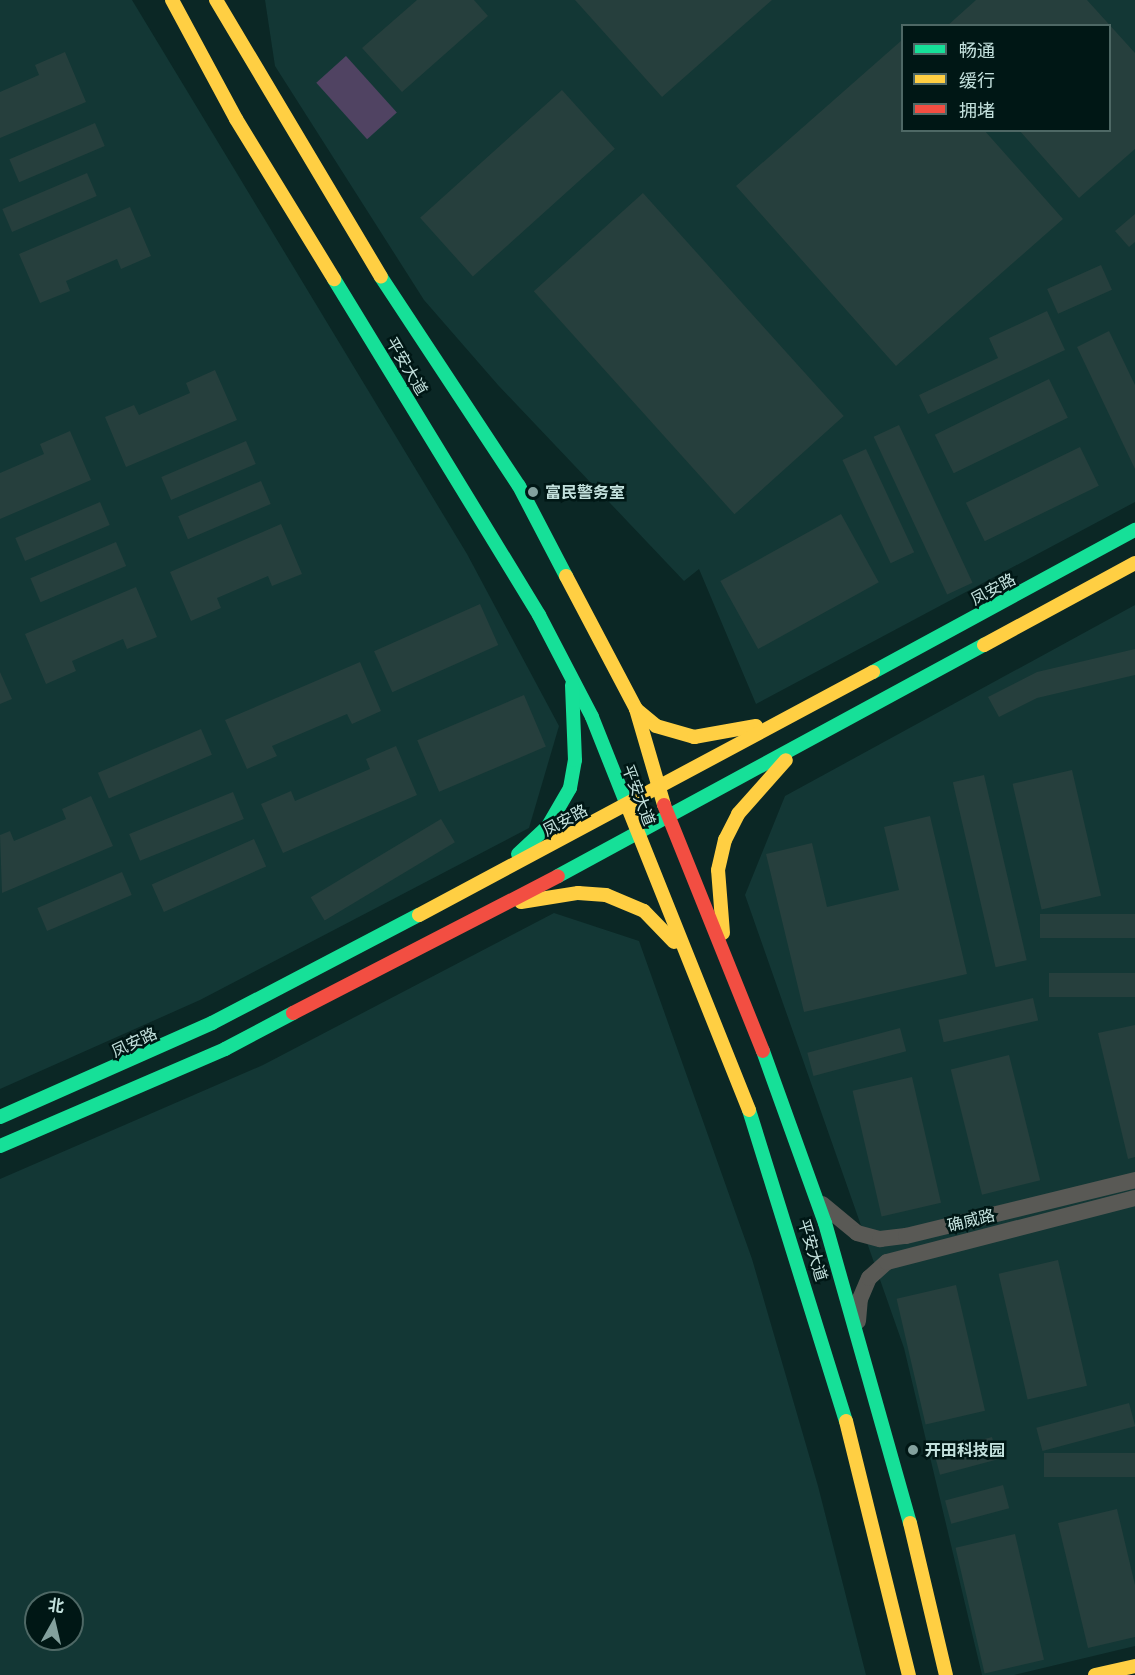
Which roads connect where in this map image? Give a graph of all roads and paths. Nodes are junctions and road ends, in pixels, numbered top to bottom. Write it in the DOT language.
graph roads {
  1 [pos="172,0"];
  2 [pos="216,0"];
  3 [pos="1135,530"];
  4 [pos="1135,563"];
  5 [pos="572,677"];
  6 [pos="636,709"];
  7 [pos="789,718"];
  8 [pos="797,747"];
  9 [pos="657,789"];
  10 [pos="626,807"];
  11 [pos="669,817"];
  12 [pos="637,835"];
  13 [pos="490,878"];
  14 [pos="503,905"];
  15 [pos="687,957"];
  16 [pos="726,958"];
  17 [pos="0,1116"];
  18 [pos="0,1146"];
  19 [pos="1135,1180"];
  20 [pos="1135,1198"];
  21 [pos="817,1199"];
  22 [pos="858,1328"];
  23 [pos="1135,1666"];
  24 [pos="909,1675"];
  25 [pos="946,1675"];
  26 [pos="1095,1675"];
  1 -- 5 [label="main road, 平安大道"];
  2 -- 6 [label="main road, 平安大道"];
  3 -- 7 [label="main road, 凤安路"];
  4 -- 8 [label="main road"];
  5 -- 10 [label="main road, 平安大道"];
  5 -- 13 [label="main road"];
  6 -- 7 [label="main road"];
  6 -- 9 [label="main road, 平安大道"];
  7 -- 9 [label="main road, 凤安路"];
  8 -- 11 [label="main road"];
  8 -- 16 [label="main road"];
  9 -- 10 [label="main road, 凤安路"];
  9 -- 11 [label="main road, 平安大道"];
  10 -- 12 [label="main road, 平安大道"];
  10 -- 13 [label="main road, 凤安路"];
  11 -- 12 [label="main road"];
  11 -- 16 [label="main road, 平安大道"];
  12 -- 14 [label="main road"];
  12 -- 15 [label="main road, 平安大道"];
  13 -- 17 [label="main road, 凤安路"];
  14 -- 15 [label="main road"];
  14 -- 18 [label="main road"];
  15 -- 24 [label="main road, 平安大道"];
  16 -- 21 [label="main road, 平安大道"];
  19 -- 21 [label="street, 确威路"];
  20 -- 22 [label="street, 确威路"];
  21 -- 22 [label="main road, 平安大道"];
  22 -- 25 [label="main road, 平安大道"];
  23 -- 26 [label="main road"];
}
